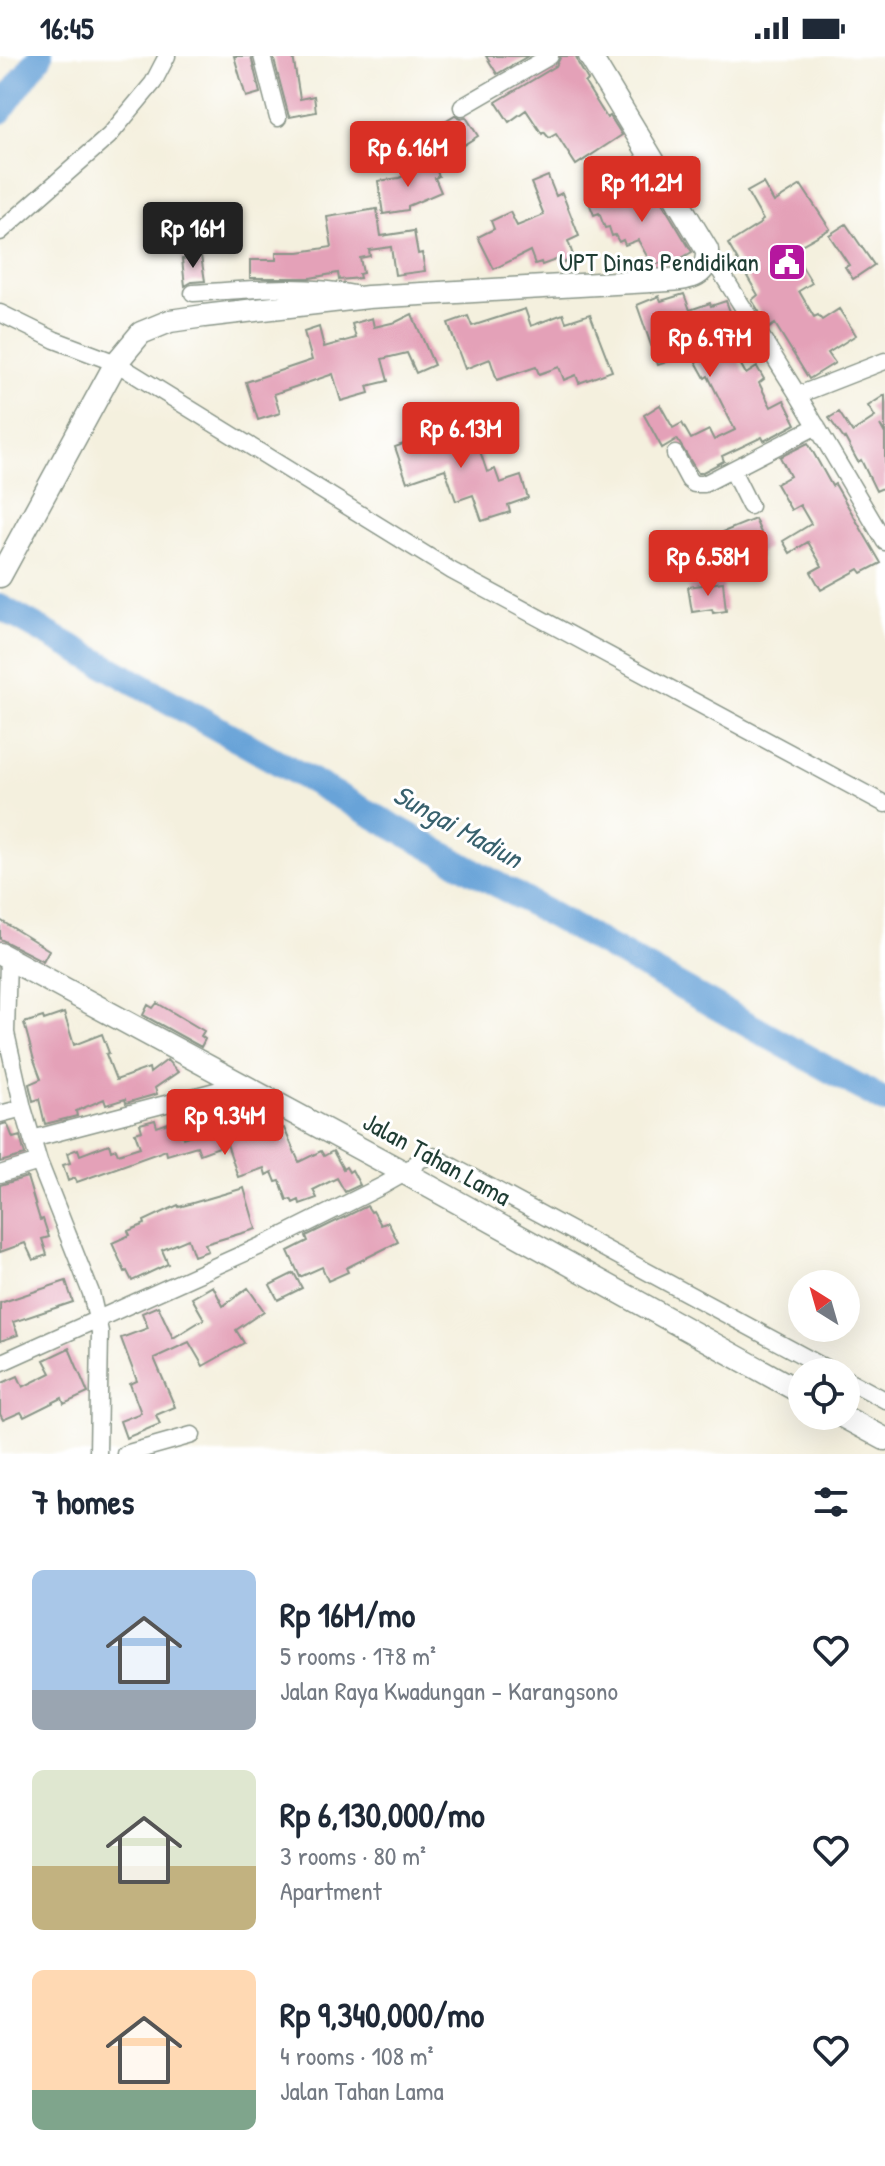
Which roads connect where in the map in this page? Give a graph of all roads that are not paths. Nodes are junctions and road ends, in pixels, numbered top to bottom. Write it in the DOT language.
graph roads {
  1 [pos="167,56"];
  2 [pos="262,56"];
  3 [pos="550,56"];
  4 [pos="590,56"];
  5 [pos="462,107"];
  6 [pos="278,118"];
  7 [pos="0,232"];
  8 [pos="707,250"];
  9 [pos="692,277"];
  10 [pos="734,291"];
  11 [pos="193,293"];
  12 [pos="368,297"];
  13 [pos="0,313"];
  14 [pos="885,361"];
  15 [pos="116,363"];
  16 [pos="798,395"];
  17 [pos="817,426"];
  18 [pos="675,454"];
  19 [pos="732,470"];
  20 [pos="750,506"];
  21 [pos="885,542"];
  22 [pos="0,576"];
  23 [pos="885,804"];
  24 [pos="4,957"];
  25 [pos="242,1084"];
  26 [pos="23,1108"];
  27 [pos="0,1114"];
  28 [pos="32,1139"];
  29 [pos="39,1162"];
  30 [pos="405,1173"];
  31 [pos="0,1174"];
  32 [pos="97,1318"];
  33 [pos="807,1358"];
  34 [pos="0,1363"];
  35 [pos="788,1385"];
  36 [pos="860,1387"];
  37 [pos="885,1400"];
  38 [pos="860,1426"];
  39 [pos="192,1435"];
  40 [pos="885,1439"];
  41 [pos="98,1454"];
  42 [pos="125,1454"];
  1 -- 7 [label="street"];
  2 -- 6 [label="street"];
  3 -- 5 [label="street"];
  4 -- 8 [label="main road"];
  8 -- 9 [label="main road"];
  8 -- 10 [label="street"];
  9 -- 10 [label="street"];
  9 -- 12 [label="main road"];
  10 -- 16 [label="street"];
  11 -- 12 [label="street"];
  12 -- 15 [label="main road"];
  13 -- 15 [label="street"];
  14 -- 16 [label="street"];
  15 -- 22 [label="main road"];
  15 -- 23 [label="street"];
  16 -- 17 [label="street"];
  17 -- 19 [label="street"];
  17 -- 21 [label="street"];
  18 -- 19 [label="street"];
  19 -- 20 [label="street"];
  24 -- 25 [label="main road, Jalan Tahan Lama"];
  24 -- 26 [label="street"];
  25 -- 28 [label="street"];
  25 -- 30 [label="main road, Jalan Tahan Lama"];
  26 -- 27 [label="street"];
  26 -- 28 [label="street"];
  28 -- 29 [label="street"];
  29 -- 31 [label="street"];
  29 -- 32 [label="street"];
  30 -- 32 [label="street"];
  30 -- 33 [label="street"];
  30 -- 35 [label="main road, Jalan Tahan Lama"];
  32 -- 34 [label="street"];
  32 -- 41 [label="street"];
  36 -- 37 [label="street"];
  38 -- 40 [label="main road"];
  39 -- 42 [label="street"];
}
